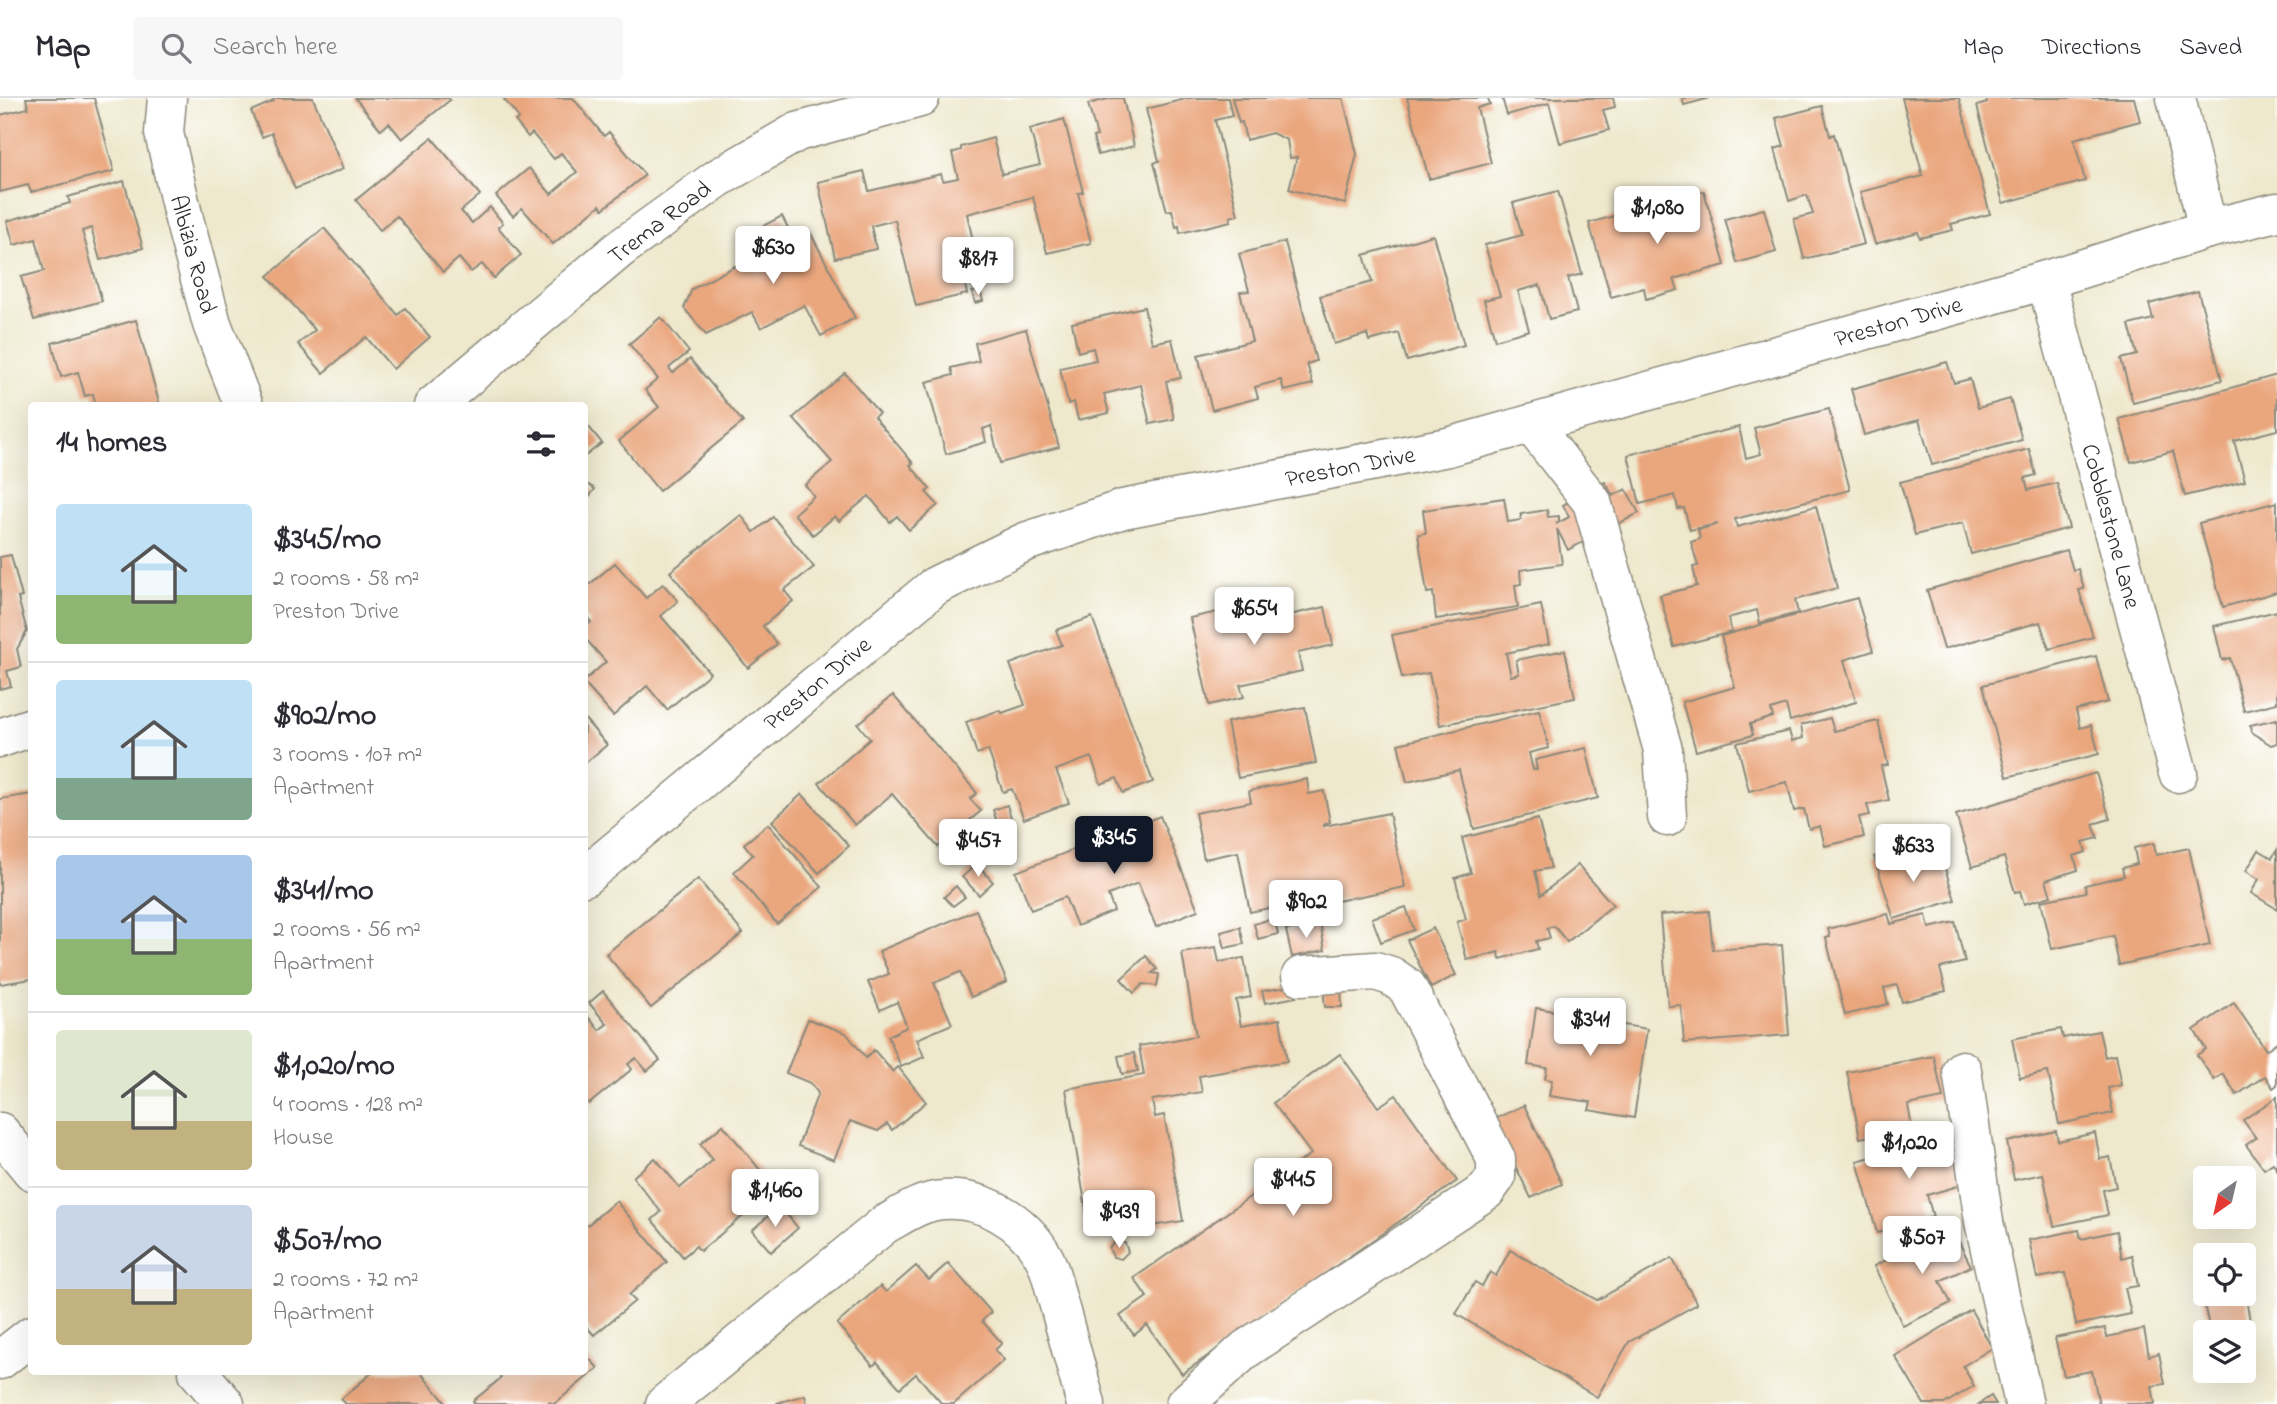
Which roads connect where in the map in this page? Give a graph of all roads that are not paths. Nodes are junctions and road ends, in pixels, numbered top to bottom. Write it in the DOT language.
graph roads {
  1 [pos="167,98"];
  2 [pos="920,98"];
  3 [pos="2176,98"];
  4 [pos="2277,212"];
  5 [pos="2208,229"];
  6 [pos="2046,280"];
  7 [pos="242,402"];
  8 [pos="438,402"];
  9 [pos="1531,424"];
  10 [pos="28,728"];
  11 [pos="0,738"];
  12 [pos="2178,772"];
  13 [pos="1667,817"];
  14 [pos="588,874"];
  15 [pos="1301,976"];
  16 [pos="1962,1070"];
  17 [pos="0,1132"];
  18 [pos="28,1166"];
  19 [pos="28,1338"];
  20 [pos="0,1360"];
  21 [pos="201,1375"];
  22 [pos="225,1404"];
  23 [pos="665,1404"];
  24 [pos="1086,1404"];
  25 [pos="1185,1404"];
  26 [pos="2024,1404"];
  1 -- 7 [label="street, Albizia Road"];
  2 -- 8 [label="street, Trema Road"];
  3 -- 5 [label="street"];
  4 -- 5 [label="street, Preston Drive"];
  5 -- 6 [label="street, Preston Drive"];
  6 -- 9 [label="street, Preston Drive"];
  6 -- 12 [label="street, Cobblestone Lane"];
  9 -- 13 [label="street"];
  9 -- 14 [label="street, Preston Drive"];
  10 -- 11 [label="street"];
  15 -- 25 [label="street"];
  16 -- 26 [label="street"];
  17 -- 18 [label="street"];
  19 -- 20 [label="street"];
  21 -- 22 [label="street"];
  23 -- 24 [label="street"];
}
